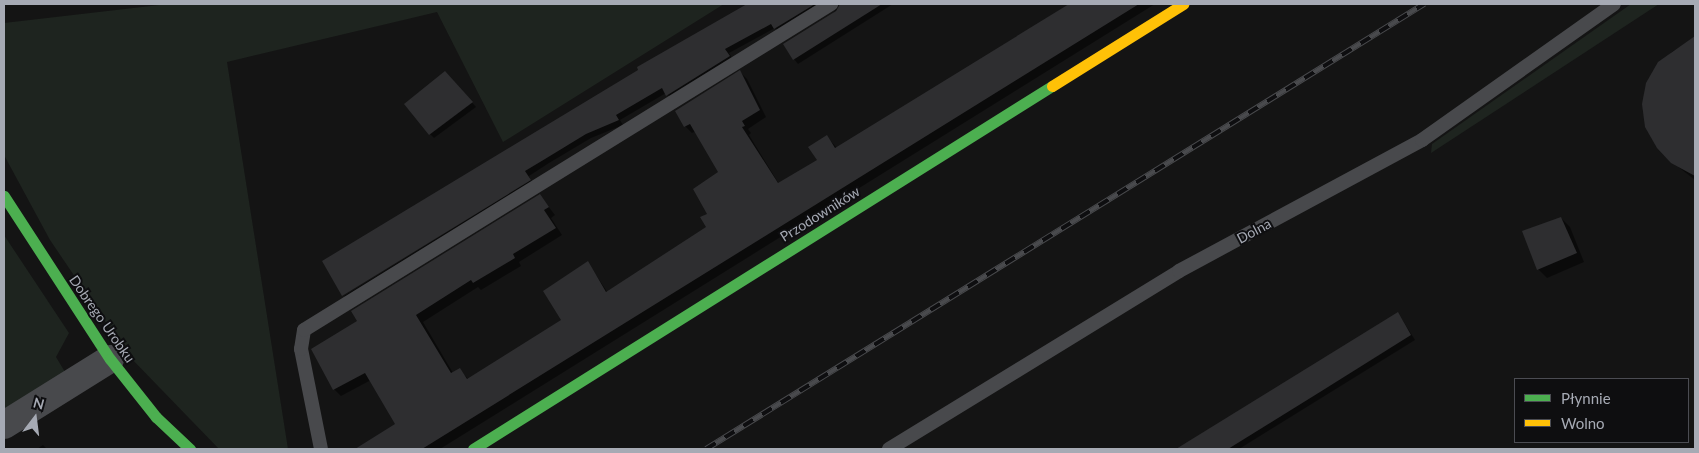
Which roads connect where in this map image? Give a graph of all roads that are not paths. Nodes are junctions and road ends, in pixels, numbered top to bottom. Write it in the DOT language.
graph roads {
  1 [pos="831,4"];
  2 [pos="1183,4"];
  3 [pos="1614,4"];
  4 [pos="4,196"];
  5 [pos="110,359"];
  6 [pos="4,425"];
  7 [pos="190,449"];
  8 [pos="321,449"];
  9 [pos="473,449"];
  10 [pos="889,449"];
  1 -- 8 [label="lane"];
  2 -- 9 [label="street, Przodowników"];
  3 -- 10 [label="lane, Dolna"];
  4 -- 5 [label="street, Dobrego Urobku"];
  5 -- 6 [label="street"];
  5 -- 7 [label="street, Dobrego Urobku"];
}
